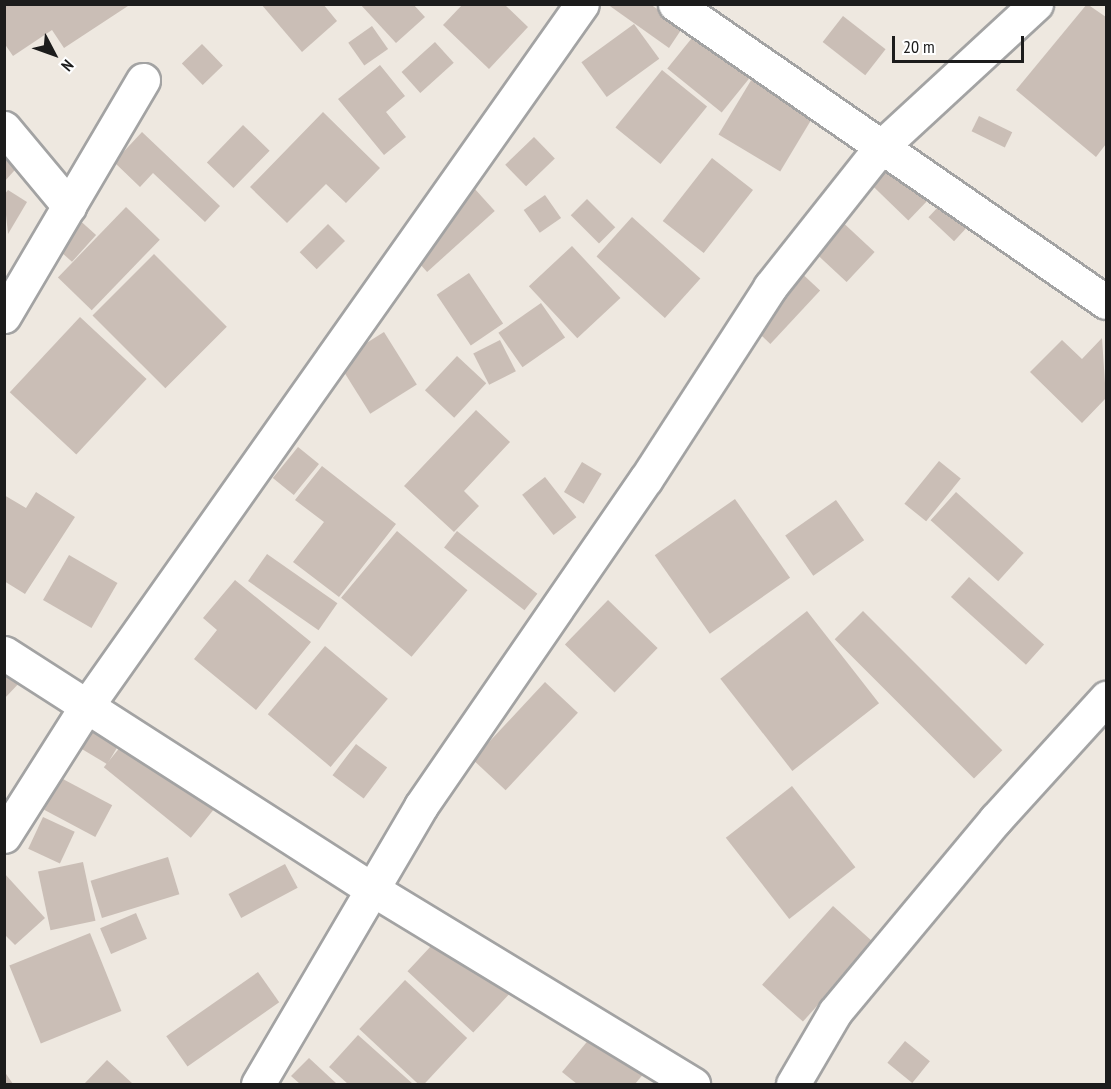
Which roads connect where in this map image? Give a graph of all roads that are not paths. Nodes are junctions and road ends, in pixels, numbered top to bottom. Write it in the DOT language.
graph roads {
  1 [pos="582,4"];
  2 [pos="675,4"];
  3 [pos="1036,4"];
  4 [pos="143,80"];
  5 [pos="4,128"];
  6 [pos="881,147"];
  7 [pos="69,206"];
  8 [pos="1107,302"];
  9 [pos="4,316"];
  10 [pos="4,654"];
  11 [pos="1107,698"];
  12 [pos="86,707"];
  13 [pos="4,837"];
  14 [pos="372,889"];
  15 [pos="258,1084"];
  16 [pos="693,1084"];
  17 [pos="793,1084"];
  1 -- 12 [label="street"];
  2 -- 6 [label="street"];
  3 -- 6 [label="street"];
  4 -- 7 [label="street"];
  5 -- 7 [label="street"];
  6 -- 8 [label="street"];
  6 -- 14 [label="street"];
  7 -- 9 [label="street"];
  10 -- 12 [label="street"];
  11 -- 17 [label="street"];
  12 -- 13 [label="street"];
  12 -- 14 [label="street"];
  14 -- 15 [label="street"];
  14 -- 16 [label="street"];
}
